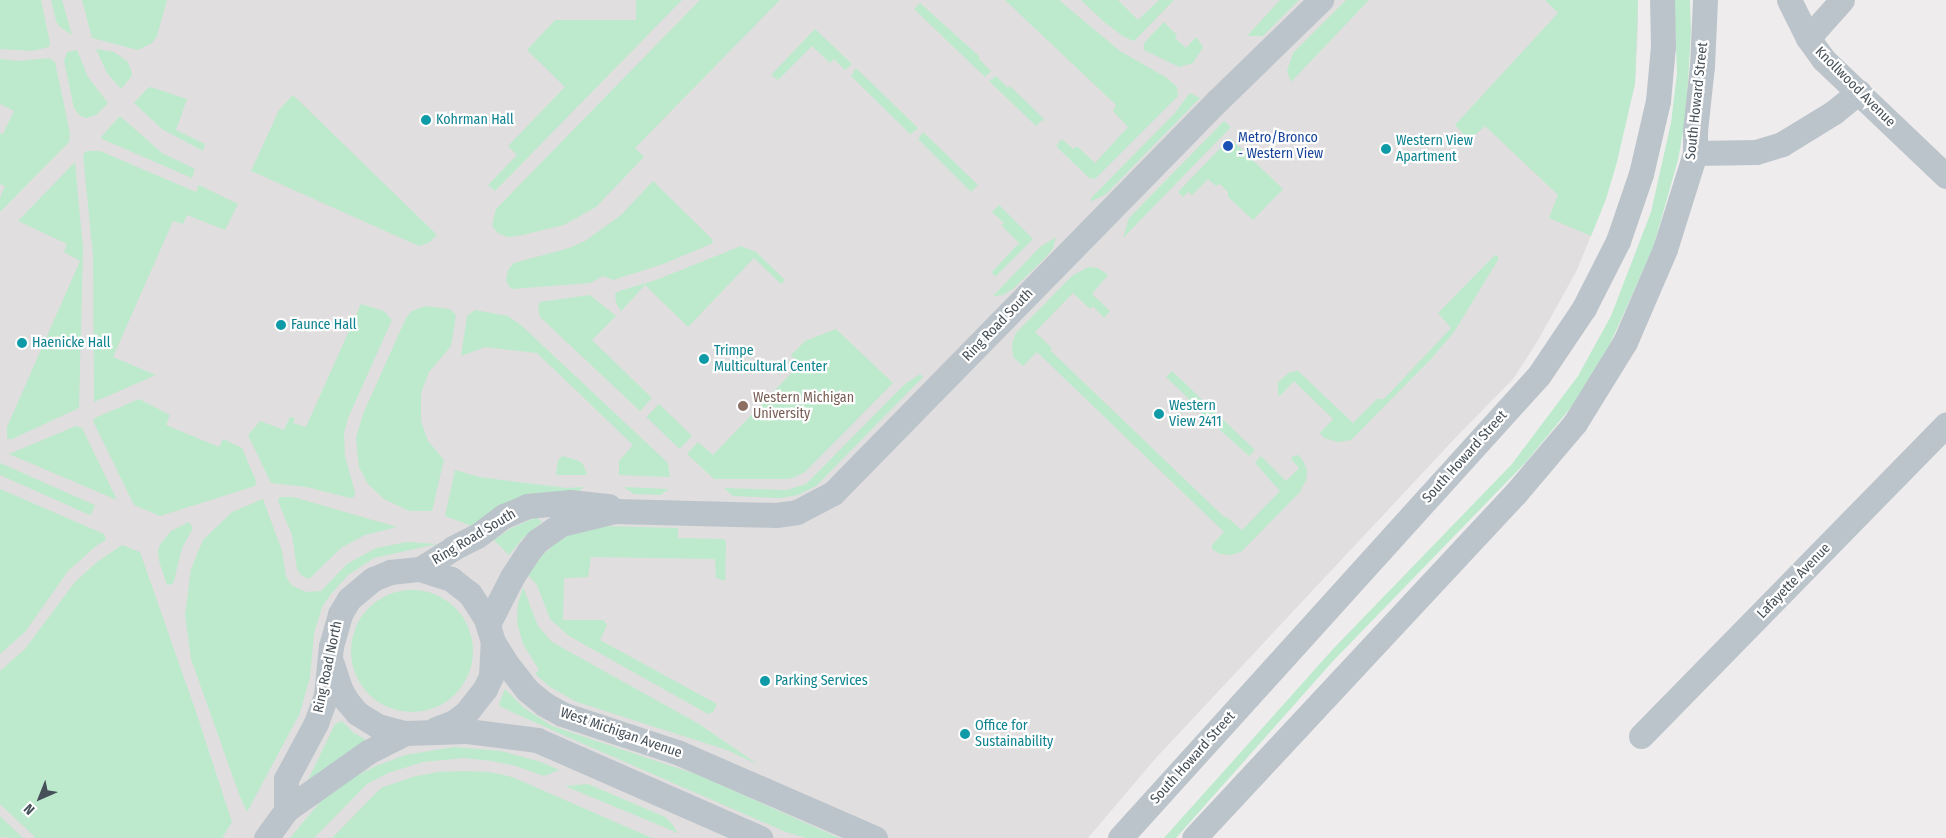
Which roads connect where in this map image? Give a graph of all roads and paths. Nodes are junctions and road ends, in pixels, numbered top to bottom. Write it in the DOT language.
graph roads {
  1 [pos="1322,0"];
  2 [pos="1662,0"];
  3 [pos="1704,0"];
  4 [pos="1790,0"];
  5 [pos="1842,0"];
  6 [pos="1808,38"];
  7 [pos="1859,92"];
  8 [pos="1695,153"];
  9 [pos="1946,176"];
  10 [pos="1946,426"];
  11 [pos="616,511"];
  12 [pos="420,569"];
  13 [pos="490,633"];
  14 [pos="331,659"];
  15 [pos="415,732"];
  16 [pos="1641,736"];
  17 [pos="286,810"];
  18 [pos="266,838"];
  19 [pos="760,838"];
  20 [pos="875,838"];
  21 [pos="1120,838"];
  22 [pos="1194,838"];
  1 -- 11 [label="street, Ring Road South"];
  2 -- 21 [label="street, South Howard Street"];
  3 -- 8 [label="street, South Howard Street"];
  4 -- 6 [label="street, Knollwood Avenue"];
  5 -- 6 [label="street"];
  6 -- 7 [label="street, Knollwood Avenue"];
  7 -- 8 [label="street"];
  7 -- 9 [label="street, Knollwood Avenue"];
  8 -- 22 [label="street, South Howard Street"];
  10 -- 16 [label="street, Lafayette Avenue"];
  11 -- 12 [label="street, Ring Road South"];
  11 -- 13 [label="street, Ring Road South"];
  12 -- 13 [label="street, West Michigan Avenue"];
  12 -- 14 [label="street, Ring Road North"];
  13 -- 15 [label="street, Ring Road South"];
  13 -- 20 [label="street, West Michigan Avenue"];
  14 -- 15 [label="street"];
  14 -- 17 [label="street, Ring Road North"];
  15 -- 17 [label="street"];
  15 -- 19 [label="street"];
  17 -- 18 [label="street"];
}
